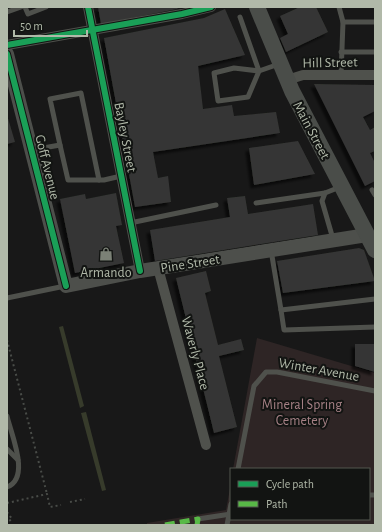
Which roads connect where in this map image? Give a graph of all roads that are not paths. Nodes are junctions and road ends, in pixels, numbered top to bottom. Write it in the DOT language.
graph roads {
  1 [pos="21,7"];
  2 [pos="25,7"];
  3 [pos="46,7"];
  4 [pos="88,7"];
  5 [pos="211,7"];
  6 [pos="338,7"];
  7 [pos="259,9"];
  8 [pos="7,12"];
  9 [pos="240,17"];
  10 [pos="344,22"];
  11 [pos="375,22"];
  12 [pos="92,30"];
  13 [pos="7,45"];
  14 [pos="341,52"];
  15 [pos="375,52"];
  16 [pos="7,54"];
  17 [pos="280,63"];
  18 [pos="9,69"];
  19 [pos="259,71"];
  20 [pos="341,75"];
  21 [pos="375,75"];
  22 [pos="287,80"];
  23 [pos="60,145"];
  24 [pos="32,150"];
  25 [pos="121,176"];
  26 [pos="99,180"];
  27 [pos="342,186"];
  28 [pos="372,190"];
  29 [pos="325,193"];
  30 [pos="375,195"];
  31 [pos="256,203"];
  32 [pos="216,205"];
  33 [pos="130,223"];
  34 [pos="371,234"];
  35 [pos="333,240"];
  36 [pos="271,250"];
  37 [pos="375,250"];
  38 [pos="158,268"];
  39 [pos="140,271"];
  40 [pos="66,286"];
  41 [pos="7,298"];
  42 [pos="375,299"];
  43 [pos="281,310"];
  44 [pos="375,327"];
  45 [pos="375,391"];
  46 [pos="7,416"];
  47 [pos="206,445"];
  48 [pos="7,449"];
  49 [pos="18,460"];
  50 [pos="238,468"];
  51 [pos="7,487"];
  52 [pos="230,514"];
  53 [pos="198,519"];
  54 [pos="227,525"];
  1 -- 8 [label="lane"];
  2 -- 3 [label="lane"];
  4 -- 12 [label="street, Bayley Street"];
  5 -- 12 [label="street"];
  6 -- 10 [label="lane"];
  7 -- 17 [label="main road, Main Street"];
  9 -- 19 [label="lane"];
  10 -- 11 [label="lane"];
  10 -- 14 [label="lane"];
  12 -- 13 [label="street"];
  12 -- 25 [label="street, Bayley Street"];
  14 -- 15 [label="lane"];
  14 -- 20 [label="lane"];
  16 -- 18 [label="main road, Goff Avenue"];
  17 -- 19 [label="lane"];
  17 -- 22 [label="main road, Main Street"];
  18 -- 24 [label="main road, Goff Avenue"];
  19 -- 19 [label="lane"];
  20 -- 21 [label="street, Hill Street"];
  20 -- 22 [label="street, Hill Street"];
  22 -- 27 [label="main road, Main Street"];
  23 -- 24 [label="lane"];
  23 -- 26 [label="lane"];
  23 -- 26 [label="lane"];
  24 -- 40 [label="main road, Goff Avenue"];
  25 -- 26 [label="lane"];
  25 -- 33 [label="street, Bayley Street"];
  27 -- 29 [label="lane"];
  27 -- 34 [label="main road, Main Street"];
  28 -- 30 [label="lane"];
  29 -- 31 [label="lane"];
  29 -- 35 [label="lane"];
  32 -- 33 [label="lane"];
  33 -- 39 [label="street, Bayley Street"];
  34 -- 35 [label="main road, Pine Street"];
  34 -- 37 [label="main road, Main Street"];
  35 -- 36 [label="main road, Pine Street"];
  36 -- 38 [label="main road, Pine Street"];
  36 -- 43 [label="lane"];
  38 -- 39 [label="main road, Pine Street"];
  38 -- 47 [label="street, Waverly Place"];
  39 -- 40 [label="main road, Pine Street"];
  40 -- 41 [label="lane, Pine Street"];
  42 -- 43 [label="lane"];
  43 -- 44 [label="lane"];
  45 -- 50 [label="lane, Winter Avenue"];
  46 -- 49 [label="lane"];
  48 -- 49 [label="lane"];
  49 -- 51 [label="lane"];
  52 -- 53 [label="lane"];
  52 -- 54 [label="lane"];
}
